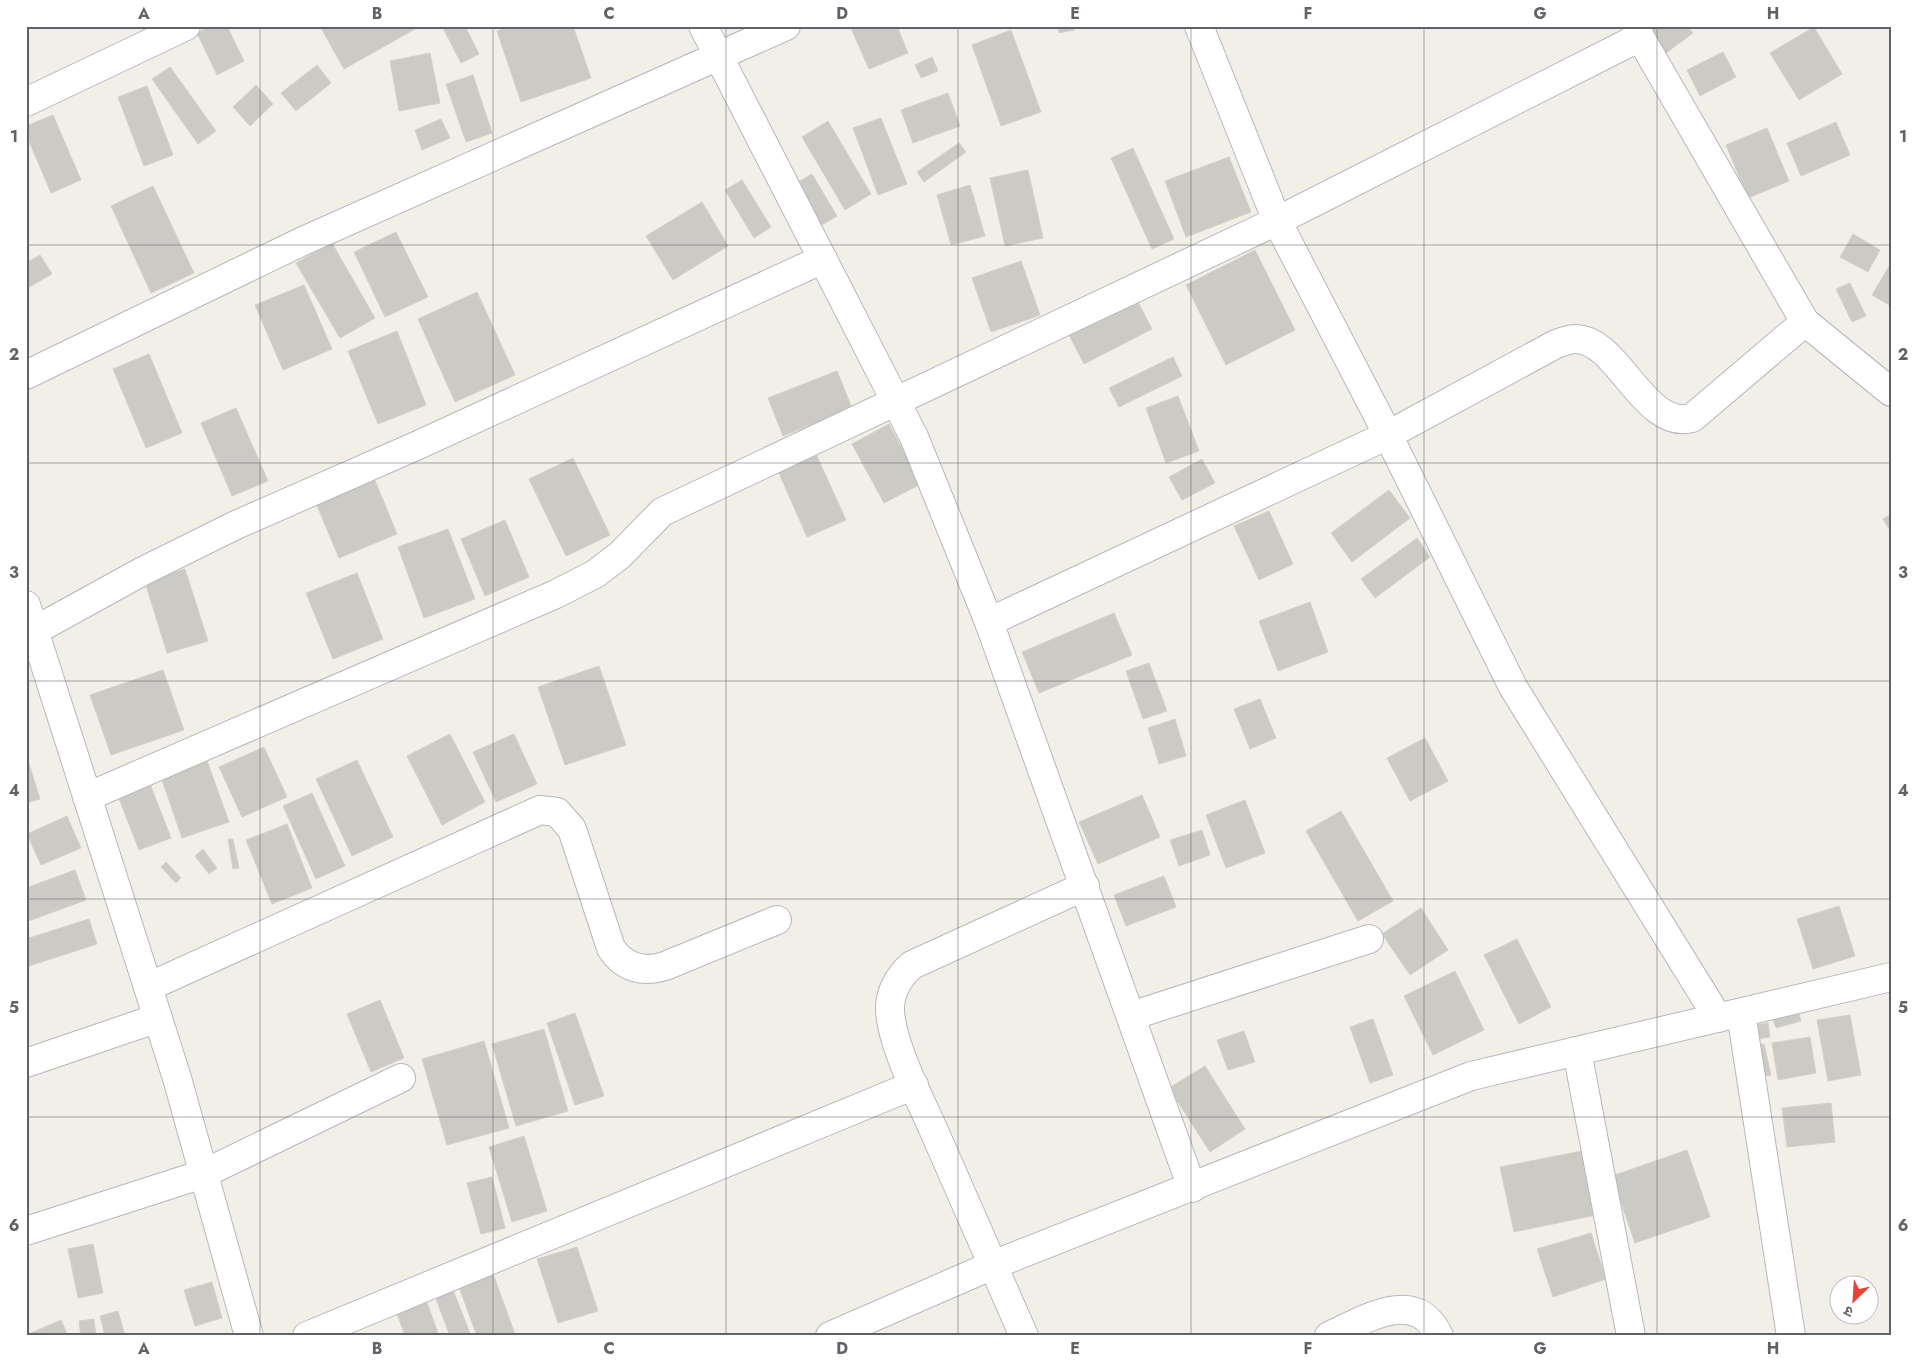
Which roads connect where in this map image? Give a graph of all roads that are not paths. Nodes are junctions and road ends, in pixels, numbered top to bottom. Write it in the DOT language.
graph roads {
  1 [pos="186,26"];
  2 [pos="703,26"];
  3 [pos="786,26"];
  4 [pos="1199,26"];
  5 [pos="1638,32"];
  6 [pos="718,55"];
  7 [pos="26,102"];
  8 [pos="1277,221"];
  9 [pos="823,259"];
  10 [pos="1805,322"];
  11 [pos="26,375"];
  12 [pos="1891,392"];
  13 [pos="895,402"];
  14 [pos="1388,435"];
  15 [pos="26,605"];
  16 [pos="989,622"];
  17 [pos="34,631"];
  18 [pos="87,797"];
  19 [pos="1085,886"];
  20 [pos="777,920"];
  21 [pos="1369,939"];
  22 [pos="1891,977"];
  23 [pos="148,987"];
  24 [pos="1729,1015"];
  25 [pos="1131,1016"];
  26 [pos="158,1018"];
  27 [pos="1577,1051"];
  28 [pos="26,1063"];
  29 [pos="401,1078"];
  30 [pos="914,1085"];
  31 [pos="203,1174"];
  32 [pos="1192,1188"];
  33 [pos="26,1231"];
  34 [pos="994,1265"];
  35 [pos="249,1336"];
  36 [pos="307,1336"];
  37 [pos="830,1336"];
  38 [pos="1024,1336"];
  39 [pos="1329,1336"];
  40 [pos="1439,1336"];
  41 [pos="1631,1336"];
  42 [pos="1791,1336"];
  1 -- 7 [label="street"];
  2 -- 6 [label="street"];
  3 -- 6 [label="street"];
  4 -- 8 [label="street"];
  5 -- 8 [label="street"];
  5 -- 10 [label="street"];
  6 -- 9 [label="street"];
  6 -- 11 [label="street"];
  8 -- 13 [label="street"];
  8 -- 14 [label="street"];
  9 -- 13 [label="street"];
  9 -- 17 [label="street"];
  10 -- 12 [label="street"];
  10 -- 14 [label="street"];
  13 -- 16 [label="street"];
  13 -- 18 [label="street"];
  14 -- 16 [label="street"];
  14 -- 24 [label="street"];
  15 -- 17 [label="street"];
  16 -- 19 [label="street"];
  17 -- 18 [label="street"];
  18 -- 23 [label="street"];
  19 -- 25 [label="street"];
  19 -- 30 [label="street"];
  20 -- 23 [label="street"];
  21 -- 25 [label="street"];
  22 -- 24 [label="street"];
  23 -- 26 [label="street"];
  24 -- 27 [label="street"];
  24 -- 42 [label="street"];
  25 -- 32 [label="street"];
  26 -- 28 [label="street"];
  26 -- 31 [label="street"];
  27 -- 32 [label="street"];
  27 -- 41 [label="street"];
  29 -- 31 [label="street"];
  30 -- 34 [label="street"];
  30 -- 36 [label="street"];
  31 -- 33 [label="street"];
  31 -- 35 [label="street"];
  32 -- 34 [label="street"];
  34 -- 37 [label="street"];
  34 -- 38 [label="street"];
  39 -- 40 [label="street"];
}
